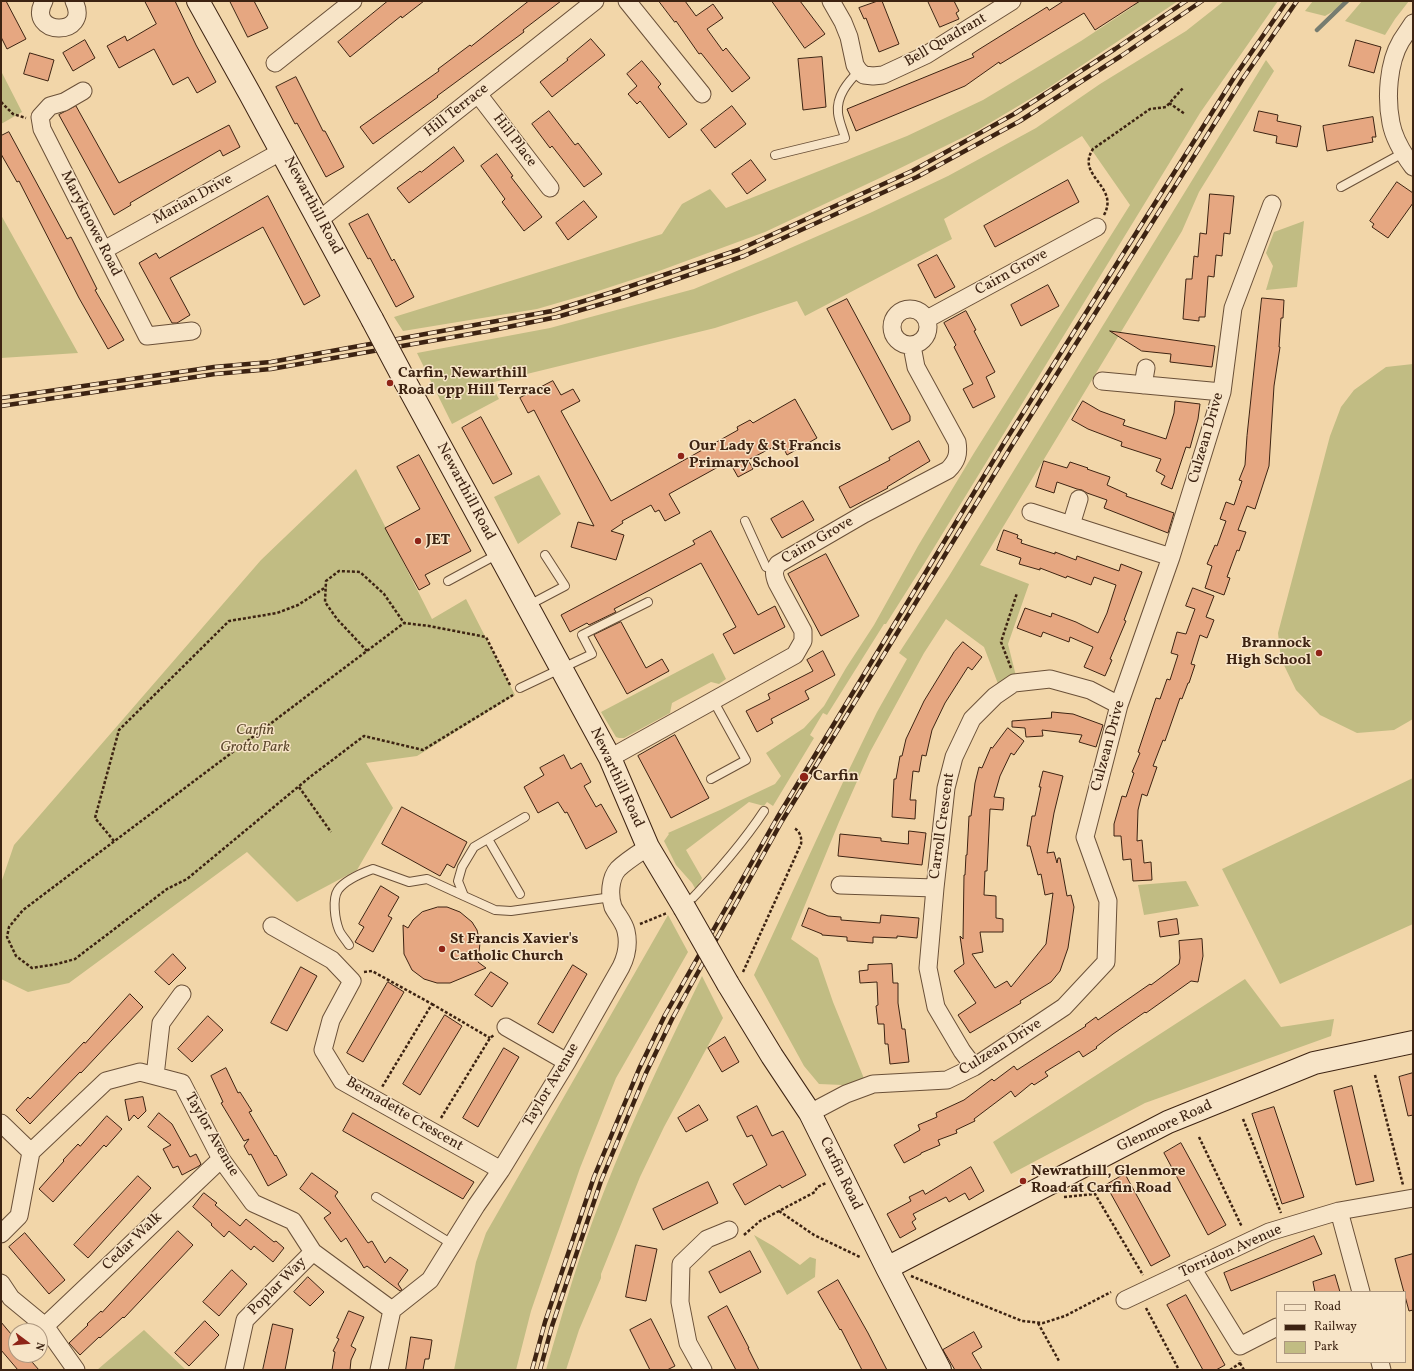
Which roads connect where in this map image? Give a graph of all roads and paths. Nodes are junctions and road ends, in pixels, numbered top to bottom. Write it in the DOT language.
graph roads {
  1 [pos="44,1"];
  2 [pos="74,1"];
  3 [pos="198,1"];
  4 [pos="353,1"];
  5 [pos="595,1"];
  6 [pos="627,1"];
  7 [pos="831,1"];
  8 [pos="1012,1"];
  9 [pos="988,8"];
  10 [pos="1413,23"];
  11 [pos="275,63"];
  12 [pos="859,71"];
  13 [pos="1183,88"];
  14 [pos="83,92"];
  15 [pos="478,94"];
  16 [pos="702,94"];
  17 [pos="1,102"];
  18 [pos="1169,103"];
  19 [pos="1185,114"];
  20 [pos="41,124"];
  21 [pos="282,151"];
  22 [pos="1403,153"];
  23 [pos="775,155"];
  24 [pos="1413,167"];
  25 [pos="1341,187"];
  26 [pos="550,188"];
  27 [pos="1272,204"];
  28 [pos="319,220"];
  29 [pos="1097,227"];
  30 [pos="104,250"];
  31 [pos="927,319"];
  32 [pos="192,331"];
  33 [pos="912,346"];
  34 [pos="1146,368"];
  35 [pos="1102,381"];
  36 [pos="1144,385"];
  37 [pos="1222,392"];
  38 [pos="1079,500"];
  39 [pos="1031,512"];
  40 [pos="745,521"];
  41 [pos="1071,525"];
  42 [pos="498,554"];
  43 [pos="545,555"];
  44 [pos="1171,557"];
  45 [pos="774,569"];
  46 [pos="448,581"];
  47 [pos="326,587"];
  48 [pos="1017,593"];
  49 [pos="648,602"];
  50 [pos="527,606"];
  51 [pos="404,623"];
  52 [pos="367,651"];
  53 [pos="561,670"];
  54 [pos="1014,683"];
  55 [pos="520,688"];
  56 [pos="514,694"];
  57 [pos="713,700"];
  58 [pos="1119,705"];
  59 [pos="610,758"];
  60 [pos="711,779"];
  61 [pos="298,787"];
  62 [pos="764,812"];
  63 [pos="525,818"];
  64 [pos="794,828"];
  65 [pos="331,832"];
  66 [pos="488,839"];
  67 [pos="114,841"];
  68 [pos="648,847"];
  69 [pos="840,885"];
  70 [pos="934,888"];
  71 [pos="520,894"];
  72 [pos="464,896"];
  73 [pos="612,897"];
  74 [pos="684,907"];
  75 [pos="272,926"];
  76 [pos="626,930"];
  77 [pos="349,946"];
  78 [pos="345,974"];
  79 [pos="728,984"];
  80 [pos="182,994"];
  81 [pos="432,1004"];
  82 [pos="506,1027"];
  83 [pos="490,1038"];
  84 [pos="1413,1042"];
  85 [pos="567,1062"];
  86 [pos="974,1067"];
  87 [pos="1375,1075"];
  88 [pos="155,1076"];
  89 [pos="375,1100"];
  90 [pos="810,1113"];
  91 [pos="1243,1119"];
  92 [pos="1,1123"];
  93 [pos="433,1132"];
  94 [pos="1200,1137"];
  95 [pos="31,1152"];
  96 [pos="221,1159"];
  97 [pos="501,1170"];
  98 [pos="842,1176"];
  99 [pos="376,1197"];
  100 [pos="1058,1198"];
  101 [pos="1410,1198"];
  102 [pos="779,1211"];
  103 [pos="1339,1211"];
  104 [pos="1286,1227"];
  105 [pos="730,1230"];
  106 [pos="1,1234"];
  107 [pos="1249,1242"];
  108 [pos="452,1244"];
  109 [pos="313,1252"];
  110 [pos="887,1268"];
  111 [pos="1192,1268"];
  112 [pos="1,1283"];
  113 [pos="1150,1288"];
  114 [pos="1361,1291"];
  115 [pos="1125,1300"];
  116 [pos="392,1310"];
  117 [pos="41,1323"];
  118 [pos="48,1323"];
  119 [pos="1038,1323"];
  120 [pos="1276,1328"];
  121 [pos="48,1330"];
  122 [pos="1059,1361"];
  123 [pos="1240,1364"];
  124 [pos="76,1370"];
  125 [pos="234,1370"];
  126 [pos="379,1370"];
  127 [pos="703,1370"];
  128 [pos="940,1370"];
  129 [pos="1179,1370"];
  130 [pos="1244,1370"];
  1 -- 2 [label="street"];
  3 -- 21 [label="main road, Newarthill Road"];
  4 -- 11 [label="street"];
  5 -- 15 [label="street, Hill Terrace"];
  6 -- 16 [label="street"];
  7 -- 12 [label="street"];
  8 -- 9 [label="street, Bell Quadrant"];
  9 -- 12 [label="street, Bell Quadrant"];
  10 -- 22 [label="street"];
  12 -- 23 [label="lane"];
  13 -- 18 [label="path"];
  14 -- 20 [label="street"];
  15 -- 26 [label="street, Hill Place"];
  15 -- 28 [label="street, Hill Terrace"];
  17 -- 20 [label="path"];
  18 -- 19 [label="path"];
  18 -- 29 [label="path"];
  20 -- 30 [label="street, Maryknowe Road"];
  21 -- 28 [label="main road, Newarthill Road"];
  21 -- 30 [label="street, Marian Drive"];
  22 -- 24 [label="street"];
  22 -- 25 [label="lane"];
  27 -- 37 [label="street, Culzean Drive"];
  28 -- 42 [label="main road, Newarthill Road, bridge"];
  29 -- 31 [label="street, Cairn Grove"];
  30 -- 32 [label="street, Maryknowe Road"];
  31 -- 33 [label="street"];
  31 -- 33 [label="street"];
  33 -- 45 [label="street, Cairn Grove"];
  34 -- 36 [label="street"];
  35 -- 36 [label="street"];
  36 -- 37 [label="street"];
  37 -- 44 [label="street, Culzean Drive"];
  38 -- 41 [label="street"];
  39 -- 41 [label="street"];
  40 -- 45 [label="lane"];
  41 -- 44 [label="street"];
  42 -- 46 [label="lane"];
  42 -- 50 [label="main road, Newarthill Road"];
  43 -- 50 [label="lane"];
  44 -- 58 [label="street, Culzean Drive"];
  45 -- 57 [label="street, Cairn Grove"];
  47 -- 51 [label="path"];
  47 -- 52 [label="path"];
  47 -- 67 [label="path"];
  48 -- 54 [label="path"];
  49 -- 53 [label="lane"];
  50 -- 53 [label="main road, Newarthill Road"];
  51 -- 52 [label="path"];
  51 -- 56 [label="path"];
  52 -- 67 [label="path"];
  53 -- 55 [label="lane"];
  53 -- 59 [label="main road, Newarthill Road"];
  54 -- 58 [label="street, Carroll Crescent"];
  54 -- 70 [label="street, Carroll Crescent"];
  55 -- 56 [label="path"];
  56 -- 61 [label="path"];
  57 -- 59 [label="street, Cairn Grove"];
  57 -- 60 [label="lane"];
  58 -- 86 [label="street, Culzean Drive"];
  59 -- 68 [label="main road, Newarthill Road"];
  61 -- 65 [label="path"];
  61 -- 67 [label="path"];
  62 -- 74 [label="lane"];
  63 -- 66 [label="lane"];
  64 -- 79 [label="path"];
  66 -- 71 [label="lane"];
  66 -- 72 [label="lane"];
  68 -- 73 [label="street, Taylor Avenue"];
  68 -- 74 [label="main road, Newarthill Road"];
  69 -- 70 [label="street"];
  70 -- 86 [label="street, Carroll Crescent"];
  72 -- 73 [label="lane"];
  72 -- 77 [label="lane"];
  73 -- 76 [label="street, Taylor Avenue"];
  74 -- 76 [label="path"];
  74 -- 79 [label="main road, Newarthill Road, bridge"];
  75 -- 78 [label="street"];
  76 -- 85 [label="street, Taylor Avenue"];
  78 -- 81 [label="path"];
  78 -- 89 [label="street, Bernadette Crescent"];
  79 -- 90 [label="main road, Carfin Road"];
  80 -- 88 [label="street"];
  81 -- 83 [label="path"];
  81 -- 89 [label="path"];
  82 -- 83 [label="path"];
  82 -- 85 [label="street"];
  83 -- 93 [label="path"];
  84 -- 110 [label="main road, Glenmore Road"];
  85 -- 97 [label="street, Taylor Avenue"];
  86 -- 90 [label="street, Culzean Drive"];
  87 -- 101 [label="path"];
  88 -- 95 [label="street, Taylor Avenue"];
  88 -- 96 [label="street, Taylor Avenue"];
  89 -- 93 [label="street, Bernadette Crescent"];
  90 -- 98 [label="main road, Carfin Road"];
  91 -- 104 [label="path"];
  92 -- 95 [label="street"];
  93 -- 97 [label="street, Bernadette Crescent"];
  94 -- 107 [label="path"];
  95 -- 106 [label="street"];
  96 -- 109 [label="street, Taylor Avenue"];
  96 -- 118 [label="street, Cedar Walk"];
  97 -- 108 [label="street, Taylor Avenue"];
  98 -- 102 [label="path"];
  98 -- 110 [label="main road, Carfin Road"];
  99 -- 108 [label="lane"];
  100 -- 113 [label="path"];
  101 -- 103 [label="street, Torridon Avenue"];
  102 -- 105 [label="path"];
  102 -- 110 [label="path"];
  103 -- 104 [label="street, Torridon Avenue"];
  103 -- 114 [label="street"];
  104 -- 107 [label="street, Torridon Avenue"];
  105 -- 127 [label="street"];
  107 -- 111 [label="street, Torridon Avenue"];
  108 -- 116 [label="street, Taylor Avenue"];
  109 -- 116 [label="street, Taylor Avenue"];
  109 -- 125 [label="street, Poplar Way"];
  110 -- 119 [label="path"];
  110 -- 128 [label="main road, Carfin Road"];
  111 -- 113 [label="street, Torridon Avenue"];
  111 -- 120 [label="street"];
  112 -- 117 [label="street"];
  113 -- 115 [label="street, Torridon Avenue"];
  113 -- 129 [label="path"];
  115 -- 119 [label="path"];
  116 -- 126 [label="street"];
  119 -- 122 [label="path"];
  121 -- 124 [label="street"];
  123 -- 130 [label="path"];
}
